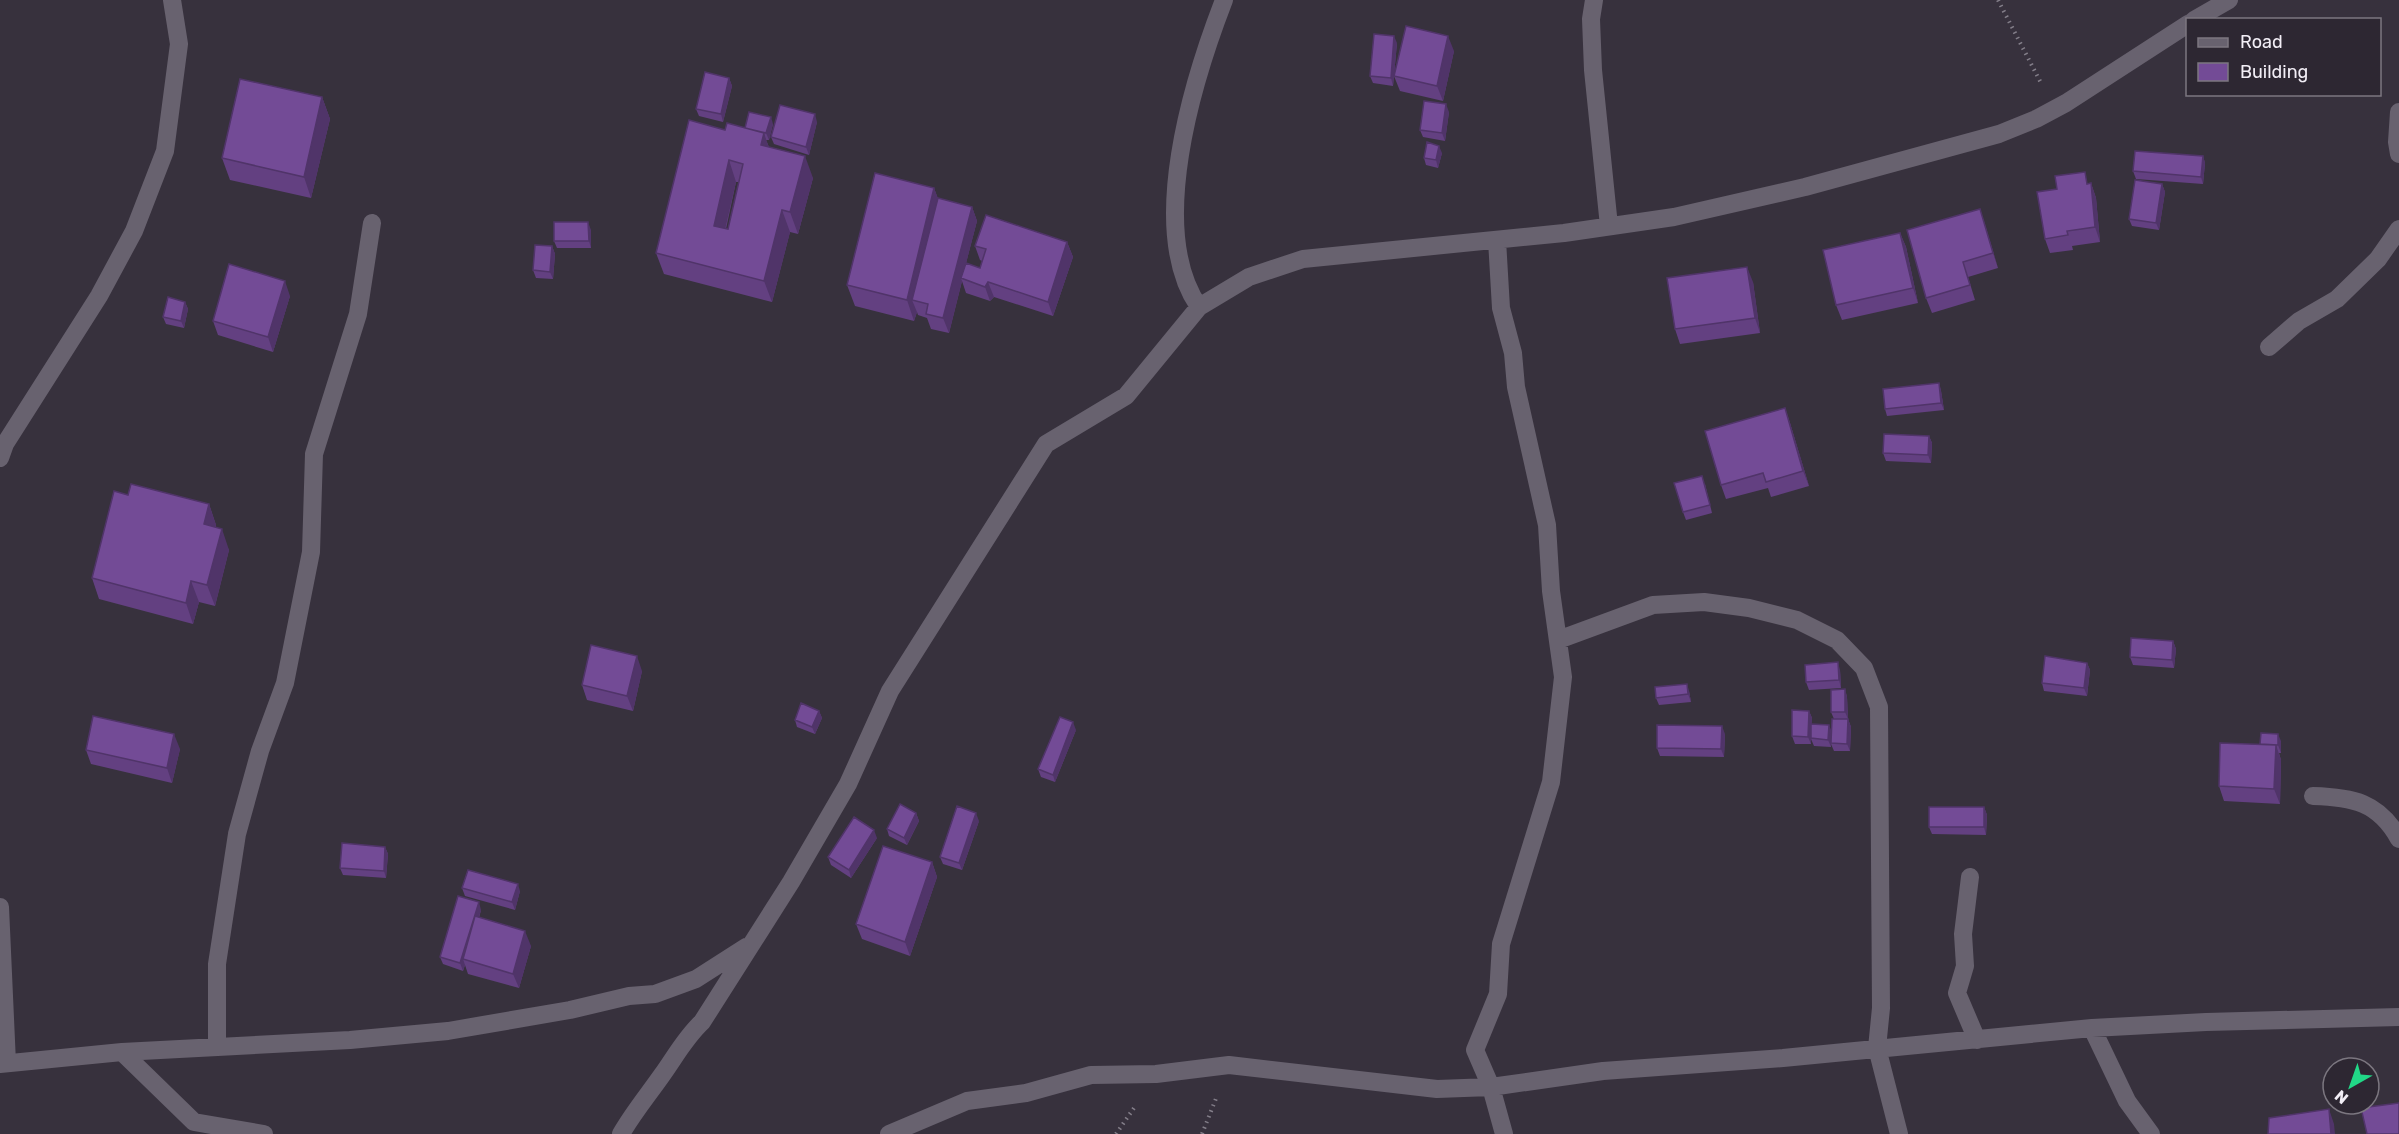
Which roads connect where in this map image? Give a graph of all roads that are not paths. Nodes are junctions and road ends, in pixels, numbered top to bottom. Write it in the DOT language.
graph roads {
  1 [pos="172,0"];
  2 [pos="1224,0"];
  3 [pos="1594,0"];
  4 [pos="2229,0"];
  5 [pos="2198,18"];
  6 [pos="2186,25"];
  7 [pos="2399,112"];
  8 [pos="2399,154"];
  9 [pos="372,224"];
  10 [pos="1609,226"];
  11 [pos="2399,229"];
  12 [pos="1497,240"];
  13 [pos="1199,307"];
  14 [pos="2269,347"];
  15 [pos="0,458"];
  16 [pos="1558,640"];
  17 [pos="2313,796"];
  18 [pos="2399,839"];
  19 [pos="1971,877"];
  20 [pos="0,907"];
  21 [pos="753,943"];
  22 [pos="2399,1017"];
  23 [pos="2092,1028"];
  24 [pos="1977,1040"];
  25 [pos="217,1047"];
  26 [pos="1876,1048"];
  27 [pos="122,1052"];
  28 [pos="4,1063"];
  29 [pos="1491,1087"];
  30 [pos="264,1134"];
  31 [pos="621,1134"];
  32 [pos="889,1134"];
  33 [pos="1504,1134"];
  34 [pos="1899,1134"];
  35 [pos="2151,1134"];
  1 -- 15 [label="street"];
  2 -- 13 [label="street"];
  3 -- 10 [label="street"];
  4 -- 5 [label="street"];
  6 -- 10 [label="street"];
  7 -- 8 [label="street"];
  9 -- 25 [label="street"];
  10 -- 12 [label="street"];
  11 -- 14 [label="street"];
  12 -- 13 [label="street"];
  12 -- 16 [label="street"];
  13 -- 21 [label="street"];
  16 -- 26 [label="street"];
  16 -- 29 [label="street"];
  17 -- 18 [label="street"];
  19 -- 24 [label="street"];
  20 -- 28 [label="street"];
  21 -- 25 [label="street"];
  21 -- 31 [label="street"];
  22 -- 23 [label="street"];
  23 -- 24 [label="street"];
  23 -- 35 [label="street"];
  24 -- 26 [label="street"];
  25 -- 27 [label="street"];
  26 -- 29 [label="street"];
  26 -- 34 [label="street"];
  27 -- 28 [label="street"];
  27 -- 30 [label="street"];
  29 -- 32 [label="street"];
  29 -- 33 [label="street"];
}
